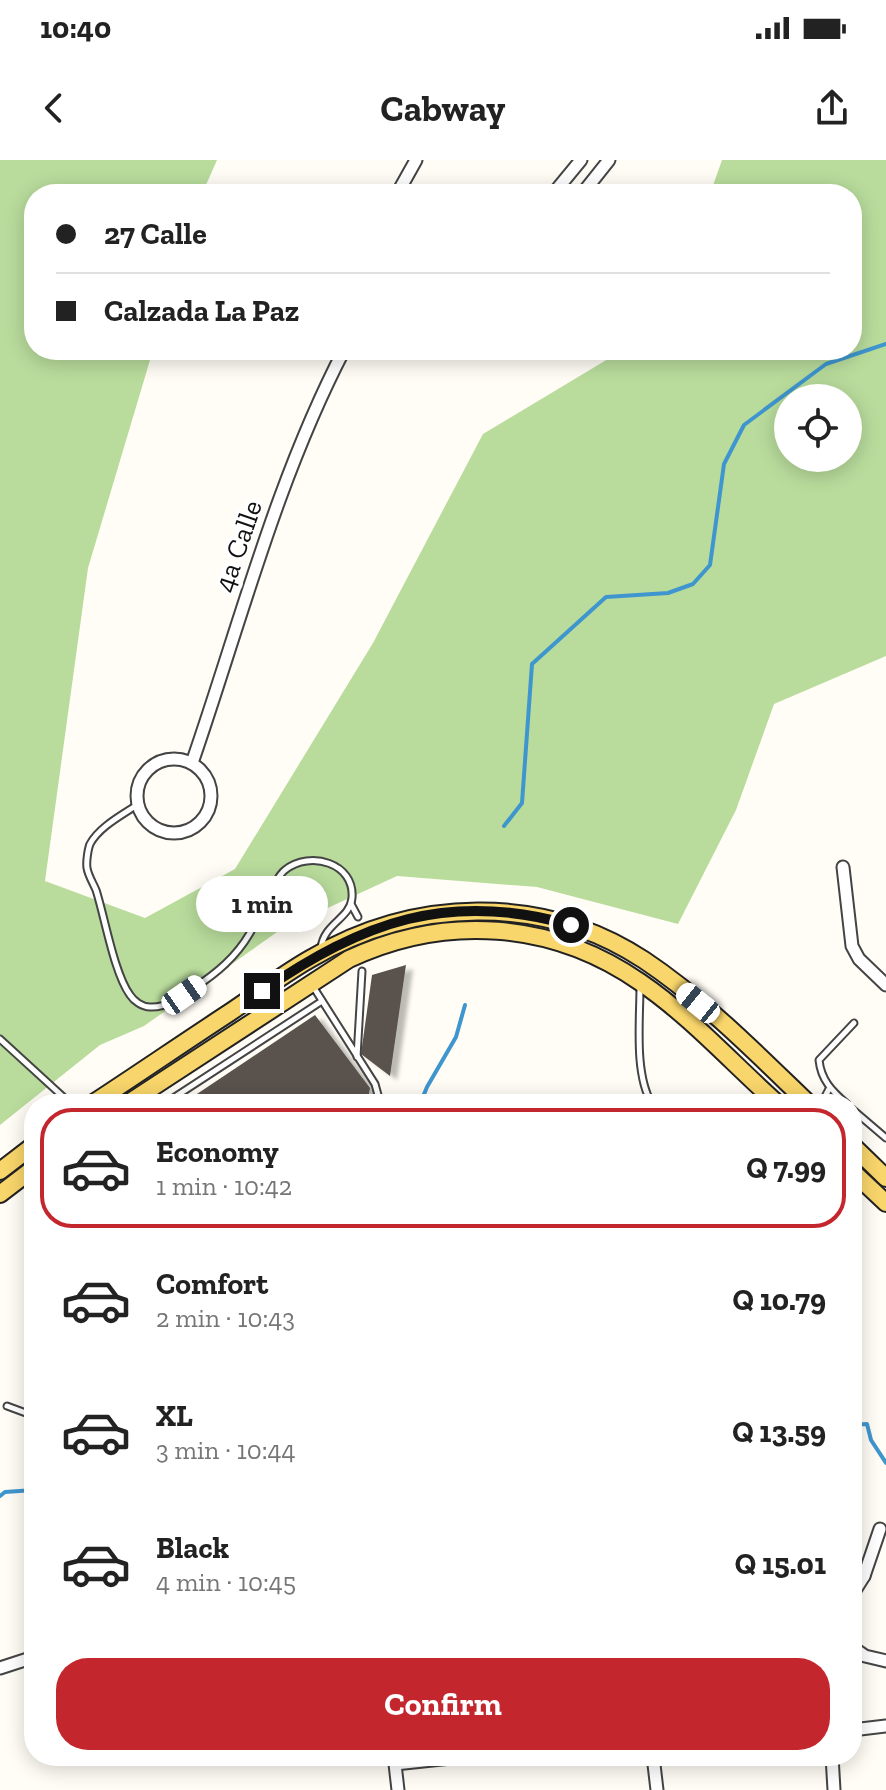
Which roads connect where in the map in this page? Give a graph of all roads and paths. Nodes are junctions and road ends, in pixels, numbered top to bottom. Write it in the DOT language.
graph roads {
  1 [pos="416,160"];
  2 [pos="581,160"];
  3 [pos="609,160"];
  4 [pos="403,184"];
  5 [pos="561,184"];
  6 [pos="590,184"];
  7 [pos="341,360"];
  8 [pos="192,763"];
  9 [pos="137,805"];
  10 [pos="843,867"];
  11 [pos="351,903"];
  12 [pos="358,917"];
  13 [pos="321,953"];
  14 [pos="362,971"];
  15 [pos="640,981"];
  16 [pos="311,983"];
  17 [pos="886,985"];
  18 [pos="322,1001"];
  19 [pos="854,1023"];
  20 [pos="0,1039"];
  21 [pos="357,1058"];
  22 [pos="829,1089"];
  23 [pos="60,1094"];
  24 [pos="107,1094"];
  25 [pos="142,1094"];
  26 [pos="179,1094"];
  27 [pos="378,1094"];
  28 [pos="646,1094"];
  29 [pos="761,1094"];
  30 [pos="798,1094"];
  31 [pos="826,1094"];
  32 [pos="835,1094"];
  33 [pos="862,1118"];
  34 [pos="886,1138"];
  35 [pos="24,1153"];
  36 [pos="862,1155"];
  37 [pos="0,1171"];
  38 [pos="24,1176"];
  39 [pos="886,1178"];
  40 [pos="862,1180"];
  41 [pos="0,1194"];
  42 [pos="886,1203"];
  43 [pos="7,1406"];
  44 [pos="24,1412"];
  45 [pos="880,1529"];
  46 [pos="862,1574"];
  47 [pos="864,1576"];
  48 [pos="862,1579"];
  49 [pos="862,1654"];
  50 [pos="24,1660"];
  51 [pos="886,1661"];
  52 [pos="0,1668"];
  53 [pos="886,1726"];
  54 [pos="862,1729"];
  55 [pos="395,1766"];
  56 [pos="654,1766"];
  57 [pos="833,1766"];
  58 [pos="398,1790"];
  59 [pos="657,1790"];
  60 [pos="834,1790"];
  1 -- 4 [label="street"];
  2 -- 5 [label="street"];
  3 -- 6 [label="street"];
  7 -- 8 [label="street, 4a Calle"];
  8 -- 9 [label="street"];
  8 -- 9 [label="street"];
  9 -- 11 [label="lane"];
  10 -- 17 [label="street"];
  11 -- 12 [label="lane"];
  11 -- 13 [label="lane"];
  13 -- 24 [label="main road"];
  13 -- 30 [label="main road"];
  14 -- 21 [label="lane"];
  15 -- 16 [label="main road"];
  15 -- 28 [label="lane"];
  15 -- 29 [label="main road"];
  16 -- 18 [label="lane"];
  16 -- 25 [label="main road"];
  18 -- 21 [label="lane"];
  18 -- 26 [label="lane"];
  19 -- 22 [label="lane"];
  20 -- 23 [label="lane"];
  21 -- 27 [label="lane"];
  22 -- 31 [label="lane"];
  22 -- 32 [label="lane"];
  33 -- 34 [label="lane"];
  35 -- 37 [label="main road"];
  36 -- 39 [label="main road"];
  38 -- 41 [label="main road"];
  40 -- 42 [label="main road"];
  43 -- 44 [label="lane"];
  45 -- 47 [label="street"];
  46 -- 47 [label="street"];
  47 -- 48 [label="street"];
  49 -- 51 [label="street"];
  50 -- 52 [label="street"];
  53 -- 54 [label="street"];
  55 -- 58 [label="street"];
  56 -- 59 [label="street"];
  57 -- 60 [label="street"];
}
